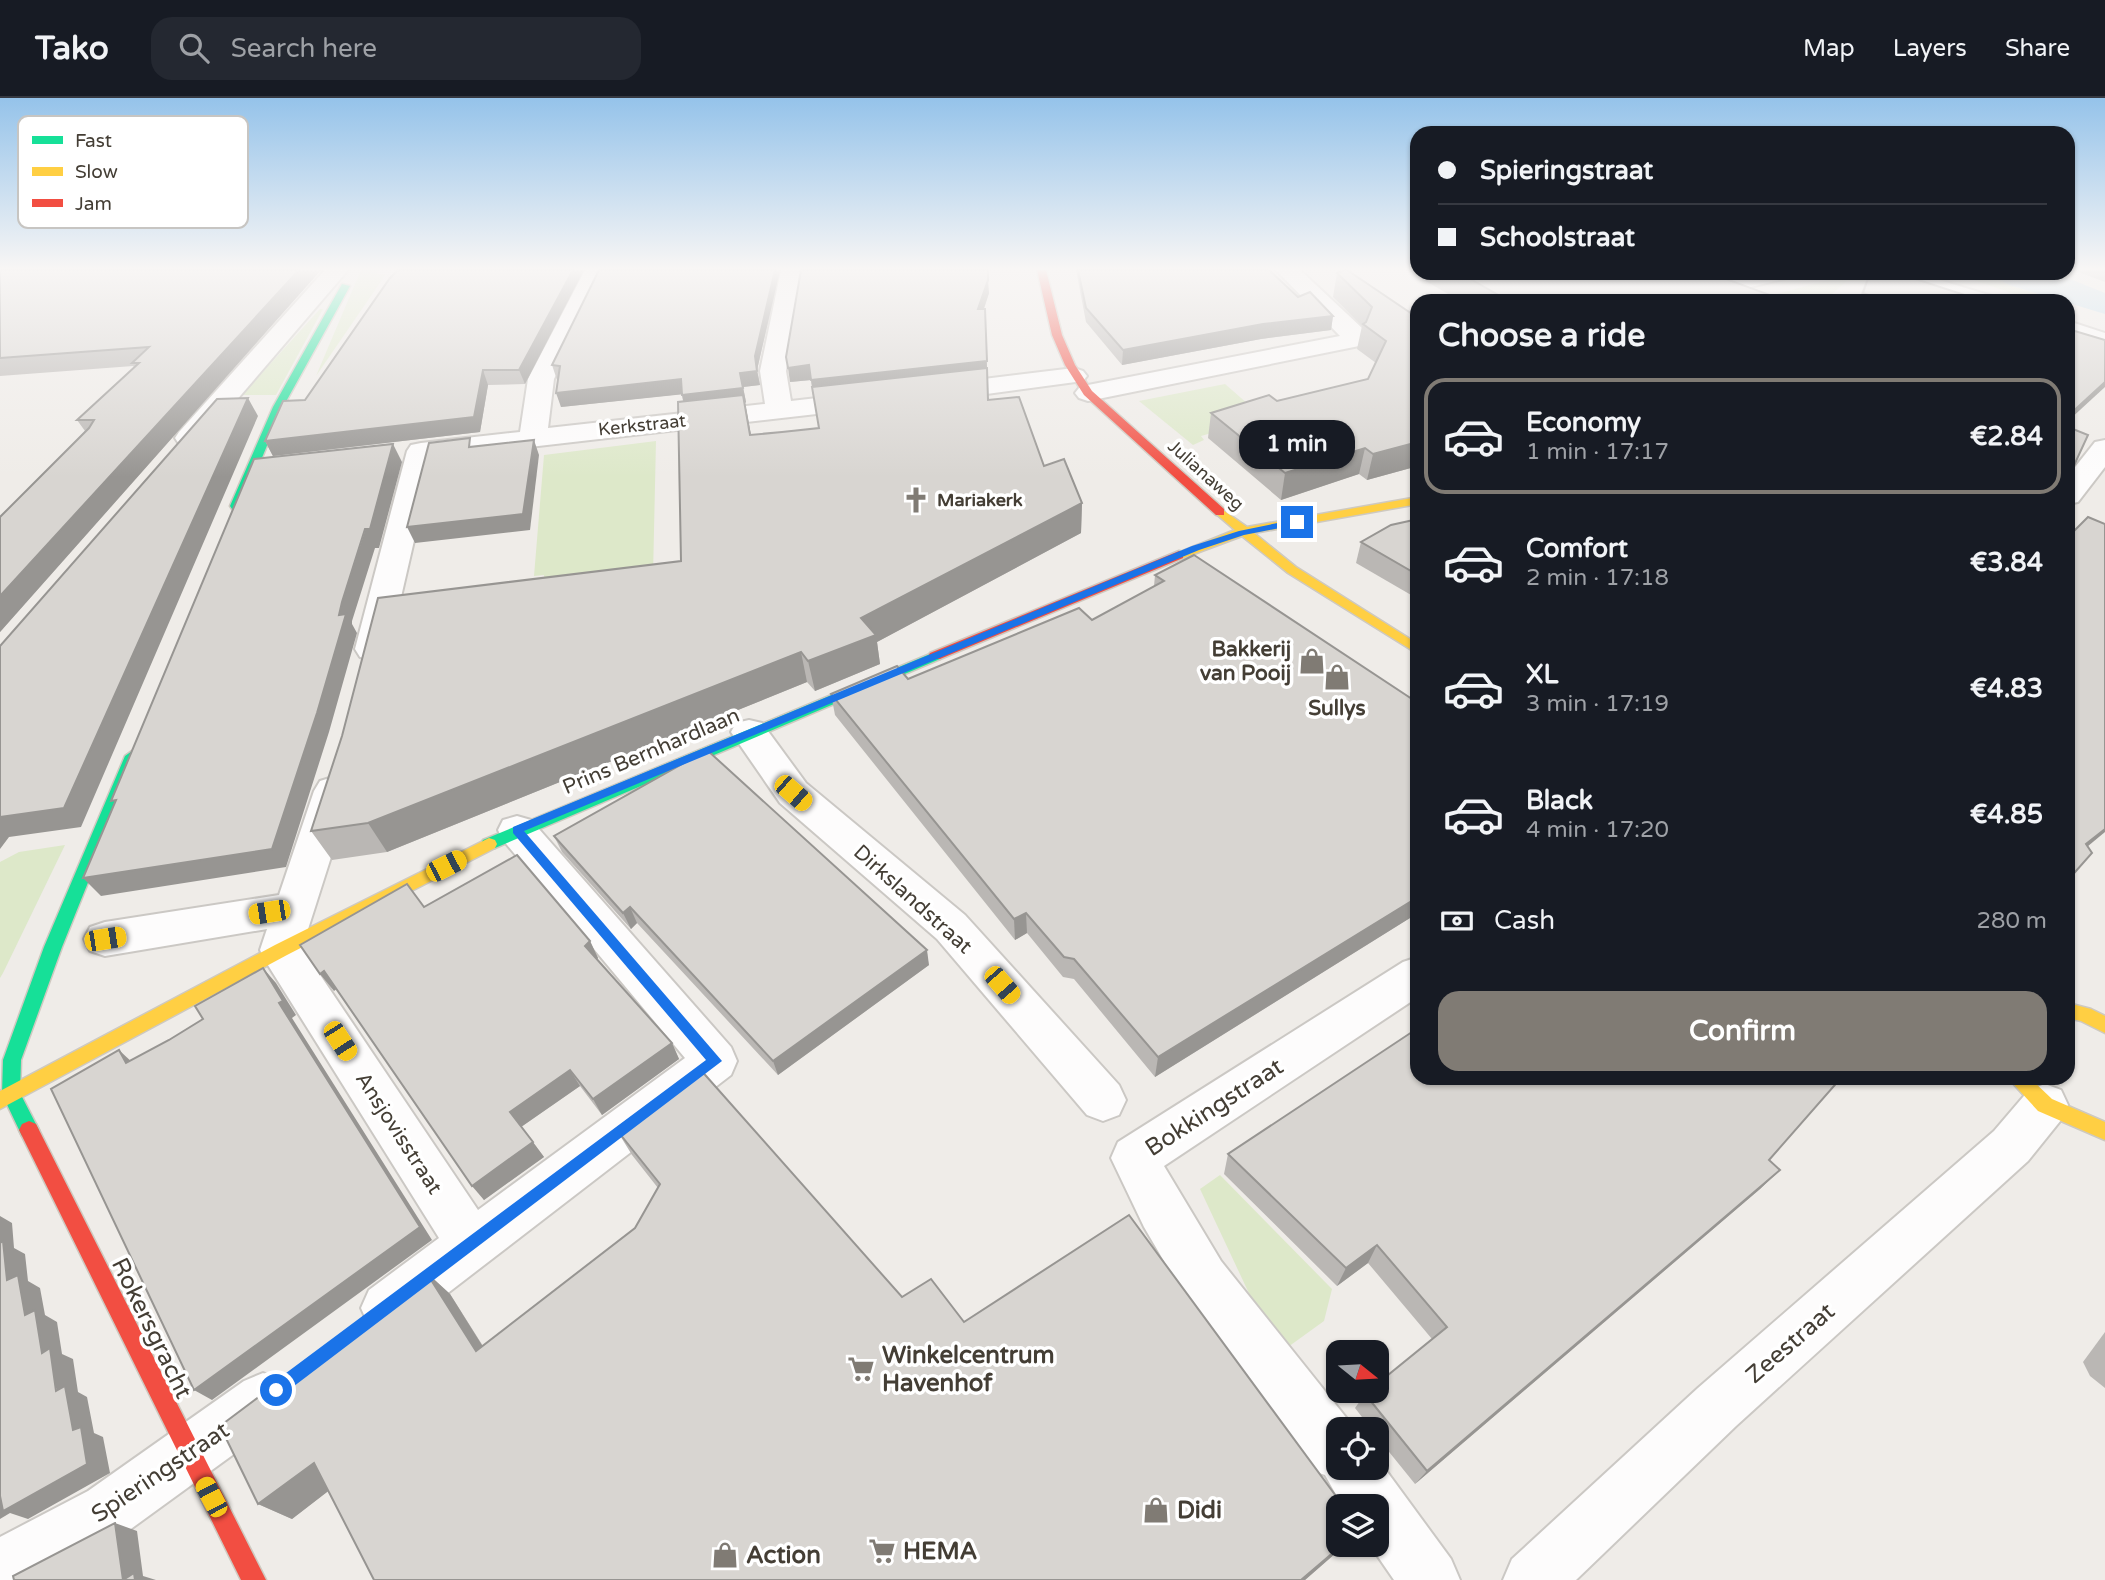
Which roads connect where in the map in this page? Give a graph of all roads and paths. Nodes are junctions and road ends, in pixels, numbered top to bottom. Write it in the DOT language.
graph roads {
  1 [pos="282,339"];
  2 [pos="311,339"];
  3 [pos="561,339"];
  4 [pos="779,339"];
  5 [pos="1056,339"];
  6 [pos="1351,339"];
  7 [pos="1081,385"];
  8 [pos="779,411"];
  9 [pos="533,437"];
  10 [pos="2105,448"];
  11 [pos="166,464"];
  12 [pos="2075,487"];
  13 [pos="1410,500"];
  14 [pos="230,520"];
  15 [pos="1242,533"];
  16 [pos="1410,645"];
  17 [pos="365,678"];
  18 [pos="749,732"];
  19 [pos="139,740"];
  20 [pos="343,756"];
  21 [pos="517,830"];
  22 [pos="296,908"];
  23 [pos="105,939"];
  24 [pos="281,950"];
  25 [pos="1410,979"];
  26 [pos="2075,1012"];
  27 [pos="2105,1026"];
  28 [pos="2031,1091"];
  29 [pos="6,1098"];
  30 [pos="1103,1100"];
  31 [pos="2105,1130"];
  32 [pos="472,1245"];
  33 [pos="352,1334"];
  34 [pos="298,1374"];
  35 [pos="1326,1435"];
  36 [pos="189,1455"];
  37 [pos="1359,1480"];
  38 [pos="0,1569"];
  39 [pos="254,1580"];
  40 [pos="1430,1580"];
  41 [pos="1533,1580"];
  1 -- 11 [label="street"];
  2 -- 14 [label="street"];
  3 -- 9 [label="street"];
  4 -- 8 [label="street"];
  5 -- 7 [label="street, Julianaweg"];
  6 -- 7 [label="street, Kerkstraat"];
  7 -- 8 [label="street, Kerkstraat"];
  7 -- 15 [label="street, Julianaweg"];
  8 -- 9 [label="street, Kerkstraat"];
  9 -- 17 [label="street, Kerkstraat"];
  10 -- 12 [label="street"];
  13 -- 15 [label="street, Prins Bernhardlaan"];
  15 -- 16 [label="street, Julianaweg"];
  15 -- 18 [label="street, Prins Bernhardlaan"];
  18 -- 21 [label="street, Prins Bernhardlaan"];
  18 -- 30 [label="street, Dirkslandstraat"];
  19 -- 29 [label="street"];
  20 -- 22 [label="street"];
  21 -- 24 [label="street, Prins Bernhardlaan"];
  21 -- 32 [label="street"];
  22 -- 23 [label="street"];
  22 -- 24 [label="street"];
  24 -- 29 [label="street, Prins Bernhardlaan"];
  24 -- 32 [label="street, Ansjovisstraat"];
  25 -- 35 [label="street, Bokkingstraat"];
  26 -- 27 [label="street"];
  28 -- 31 [label="street"];
  28 -- 41 [label="street, Zeestraat"];
  29 -- 36 [label="street, Rokersgracht"];
  32 -- 33 [label="street"];
  34 -- 36 [label="street, Spieringstraat"];
  36 -- 38 [label="street, Spieringstraat"];
  36 -- 39 [label="street, Rokersgracht"];
  37 -- 40 [label="street"];
}
